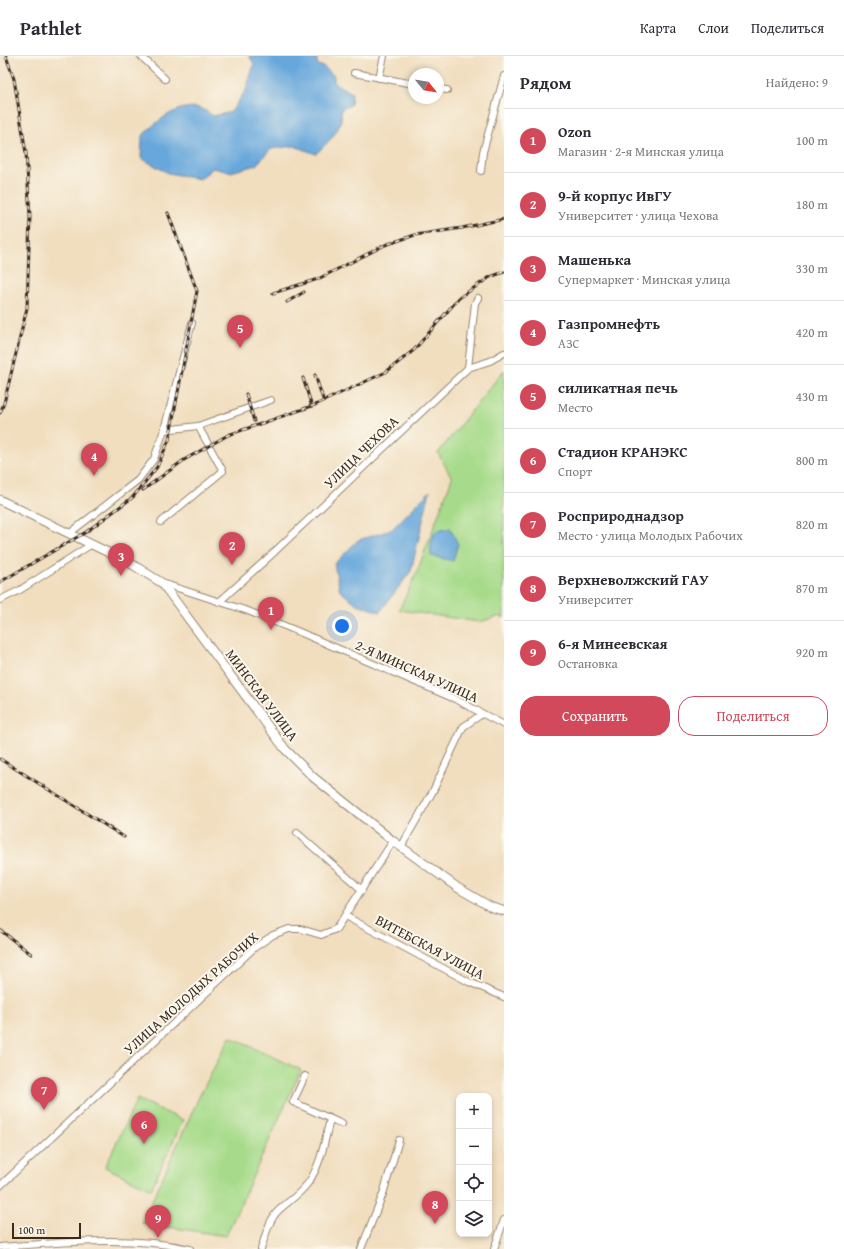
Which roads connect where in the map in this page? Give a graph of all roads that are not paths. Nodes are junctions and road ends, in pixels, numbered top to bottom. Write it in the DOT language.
graph roads {
  1 [pos="141,56"];
  2 [pos="384,56"];
  3 [pos="354,73"];
  4 [pos="504,76"];
  5 [pos="379,78"];
  6 [pos="165,79"];
  7 [pos="408,83"];
  8 [pos="444,90"];
  9 [pos="447,90"];
  10 [pos="482,171"];
  11 [pos="478,298"];
  12 [pos="192,323"];
  13 [pos="504,353"];
  14 [pos="468,368"];
  15 [pos="271,400"];
  16 [pos="198,426"];
  17 [pos="164,430"];
  18 [pos="0,500"];
  19 [pos="161,522"];
  20 [pos="70,533"];
  21 [pos="92,544"];
  22 [pos="162,583"];
  23 [pos="0,600"];
  24 [pos="219,602"];
  25 [pos="482,714"];
  26 [pos="504,725"];
  27 [pos="297,833"];
  28 [pos="393,842"];
  29 [pos="401,846"];
  30 [pos="362,890"];
  31 [pos="504,911"];
  32 [pos="345,916"];
  33 [pos="504,996"];
  34 [pos="305,1076"];
  35 [pos="330,1119"];
  36 [pos="342,1124"];
  37 [pos="400,1140"];
  38 [pos="0,1186"];
  39 [pos="504,1220"];
  40 [pos="112,1242"];
  41 [pos="53,1246"];
  42 [pos="166,1246"];
  43 [pos="0,1247"];
  44 [pos="111,1249"];
  45 [pos="190,1249"];
  46 [pos="261,1249"];
  47 [pos="361,1249"];
  48 [pos="494,1249"];
  1 -- 6 [label="street"];
  2 -- 5 [label="street"];
  3 -- 5 [label="street"];
  4 -- 10 [label="street"];
  5 -- 7 [label="street"];
  8 -- 9 [label="street"];
  11 -- 14 [label="street"];
  12 -- 17 [label="street"];
  13 -- 14 [label="street"];
  14 -- 24 [label="street, УЛИЦА ЧЕХОВА"];
  15 -- 16 [label="street"];
  16 -- 17 [label="street"];
  16 -- 19 [label="street"];
  17 -- 20 [label="street"];
  18 -- 20 [label="main road, МИНСКАЯ УЛИЦА"];
  20 -- 21 [label="main road, МИНСКАЯ УЛИЦА"];
  21 -- 22 [label="main road, МИНСКАЯ УЛИЦА"];
  21 -- 23 [label="street"];
  22 -- 24 [label="street, 2-Я МИНСКАЯ УЛИЦА"];
  22 -- 28 [label="main road, МИНСКАЯ УЛИЦА"];
  24 -- 25 [label="street, 2-Я МИНСКАЯ УЛИЦА"];
  25 -- 26 [label="street, 2-Я МИНСКАЯ УЛИЦА"];
  25 -- 29 [label="street"];
  27 -- 30 [label="street"];
  28 -- 29 [label="main road, МИНСКАЯ УЛИЦА"];
  28 -- 30 [label="street, УЛИЦА МОЛОДЫХ РАБОЧИХ"];
  29 -- 31 [label="main road, МИНСКАЯ УЛИЦА"];
  30 -- 32 [label="street, УЛИЦА МОЛОДЫХ РАБОЧИХ"];
  32 -- 33 [label="street, ВИТЕБСКАЯ УЛИЦА"];
  32 -- 38 [label="street, УЛИЦА МОЛОДЫХ РАБОЧИХ"];
  34 -- 35 [label="street"];
  35 -- 36 [label="street"];
  35 -- 46 [label="street"];
  37 -- 47 [label="street"];
  39 -- 48 [label="street"];
  40 -- 41 [label="street"];
  40 -- 42 [label="street"];
  40 -- 44 [label="street"];
  41 -- 43 [label="street"];
  42 -- 45 [label="street"];
}
